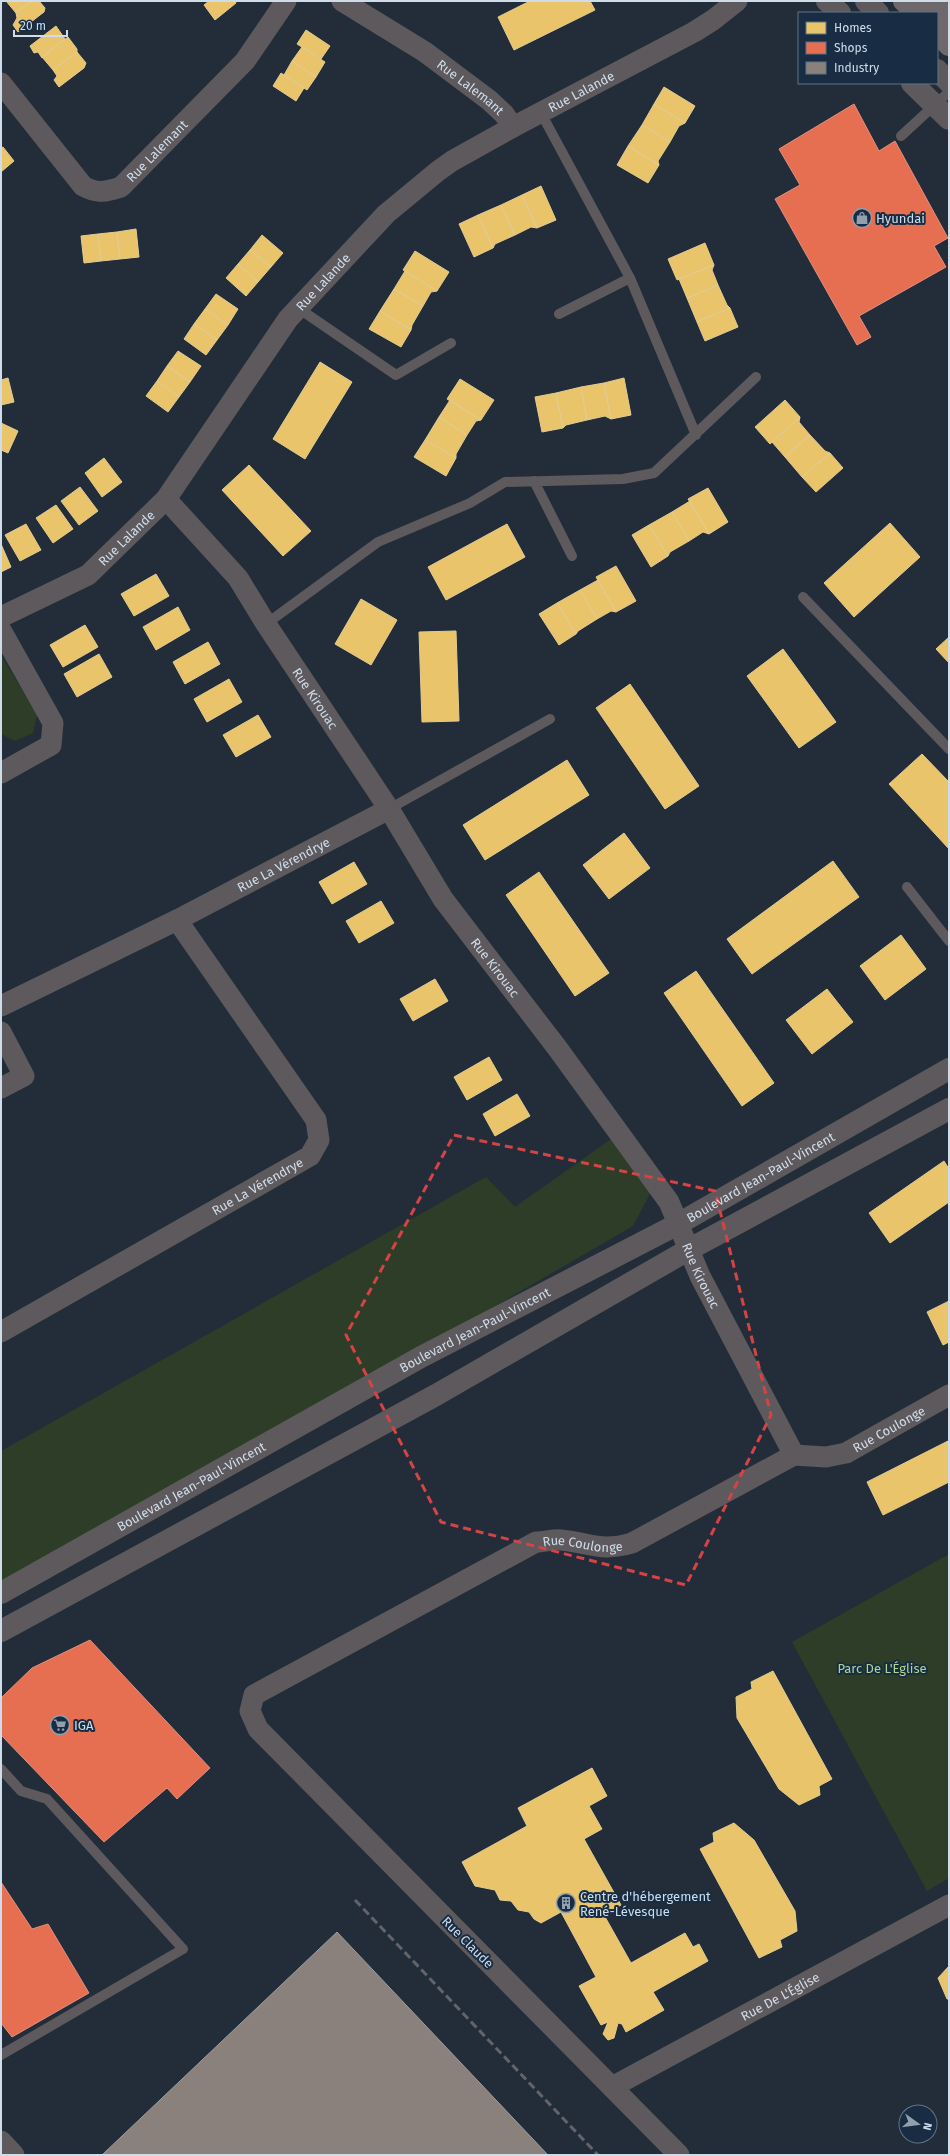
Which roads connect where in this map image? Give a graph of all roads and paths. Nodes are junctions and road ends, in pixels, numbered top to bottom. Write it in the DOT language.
graph roads {
  1 [pos="286,1"];
  2 [pos="342,1"];
  3 [pos="737,1"];
  4 [pos="827,1"];
  5 [pos="866,1"];
  6 [pos="904,1"];
  7 [pos="930,1"];
  8 [pos="712,11"];
  9 [pos="839,12"];
  10 [pos="877,12"];
  11 [pos="916,12"];
  12 [pos="949,19"];
  13 [pos="938,34"];
  14 [pos="949,45"];
  15 [pos="938,71"];
  16 [pos="1,82"];
  17 [pos="949,82"];
  18 [pos="913,84"];
  19 [pos="944,106"];
  20 [pos="541,112"];
  21 [pos="513,127"];
  22 [pos="901,136"];
  23 [pos="630,278"];
  24 [pos="298,308"];
  25 [pos="559,314"];
  26 [pos="452,343"];
  27 [pos="756,376"];
  28 [pos="696,435"];
  29 [pos="534,481"];
  30 [pos="166,499"];
  31 [pos="572,556"];
  32 [pos="804,597"];
  33 [pos="1,618"];
  34 [pos="266,624"];
  35 [pos="1,630"];
  36 [pos="550,720"];
  37 [pos="949,749"];
  38 [pos="3,766"];
  39 [pos="389,809"];
  40 [pos="907,887"];
  41 [pos="177,920"];
  42 [pos="949,941"];
  43 [pos="1,1006"];
  44 [pos="1,1032"];
  45 [pos="949,1069"];
  46 [pos="1,1088"];
  47 [pos="949,1109"];
  48 [pos="678,1224"];
  49 [pos="688,1250"];
  50 [pos="1,1332"];
  51 [pos="949,1395"];
  52 [pos="794,1455"];
  53 [pos="66,1557"];
  54 [pos="87,1583"];
  55 [pos="1,1594"];
  56 [pos="1,1631"];
  57 [pos="258,1730"];
  58 [pos="1,1769"];
  59 [pos="949,1905"];
  60 [pos="1,2055"];
  61 [pos="612,2087"];
  62 [pos="1,2141"];
  63 [pos="14,2155"];
  64 [pos="678,2155"];
  1 -- 16 [label="street, Rue Lalemant"];
  2 -- 21 [label="street, Rue Lalemant"];
  3 -- 8 [label="street, Rue Lalande"];
  4 -- 9 [label="street"];
  5 -- 10 [label="street"];
  6 -- 11 [label="highway"];
  7 -- 12 [label="highway"];
  8 -- 20 [label="street, Rue Lalande"];
  13 -- 14 [label="highway"];
  15 -- 17 [label="street"];
  18 -- 19 [label="street"];
  19 -- 22 [label="lane"];
  20 -- 21 [label="street, Rue Lalande"];
  20 -- 23 [label="lane"];
  21 -- 24 [label="street, Rue Lalande"];
  23 -- 25 [label="lane"];
  23 -- 28 [label="lane"];
  24 -- 26 [label="lane"];
  24 -- 30 [label="street, Rue Lalande"];
  27 -- 28 [label="lane"];
  28 -- 29 [label="lane"];
  29 -- 31 [label="lane"];
  29 -- 34 [label="lane"];
  30 -- 33 [label="street, Rue Lalande"];
  30 -- 34 [label="street, Rue Kirouac"];
  32 -- 37 [label="lane"];
  34 -- 39 [label="street, Rue Kirouac"];
  35 -- 38 [label="street"];
  36 -- 39 [label="lane"];
  39 -- 41 [label="street, Rue La Vérendrye"];
  39 -- 48 [label="street, Rue Kirouac"];
  40 -- 42 [label="lane"];
  41 -- 43 [label="street, Rue La Vérendrye"];
  41 -- 50 [label="street, Rue La Vérendrye"];
  44 -- 46 [label="street"];
  45 -- 48 [label="street, Boulevard Jean-Paul-Vincent"];
  47 -- 49 [label="street"];
  48 -- 49 [label="street, Rue Kirouac"];
  48 -- 53 [label="street, Boulevard Jean-Paul-Vincent"];
  49 -- 52 [label="street, Rue Kirouac"];
  49 -- 54 [label="street"];
  51 -- 52 [label="street, Rue Coulonge"];
  52 -- 57 [label="street, Rue Coulonge"];
  53 -- 54 [label="street"];
  53 -- 55 [label="street, Boulevard Jean-Paul-Vincent"];
  54 -- 56 [label="street"];
  57 -- 61 [label="street, Rue Claude"];
  58 -- 60 [label="lane"];
  59 -- 61 [label="street, Rue De L'Église"];
  61 -- 64 [label="street, Rue Claude"];
  62 -- 63 [label="street"];
}
